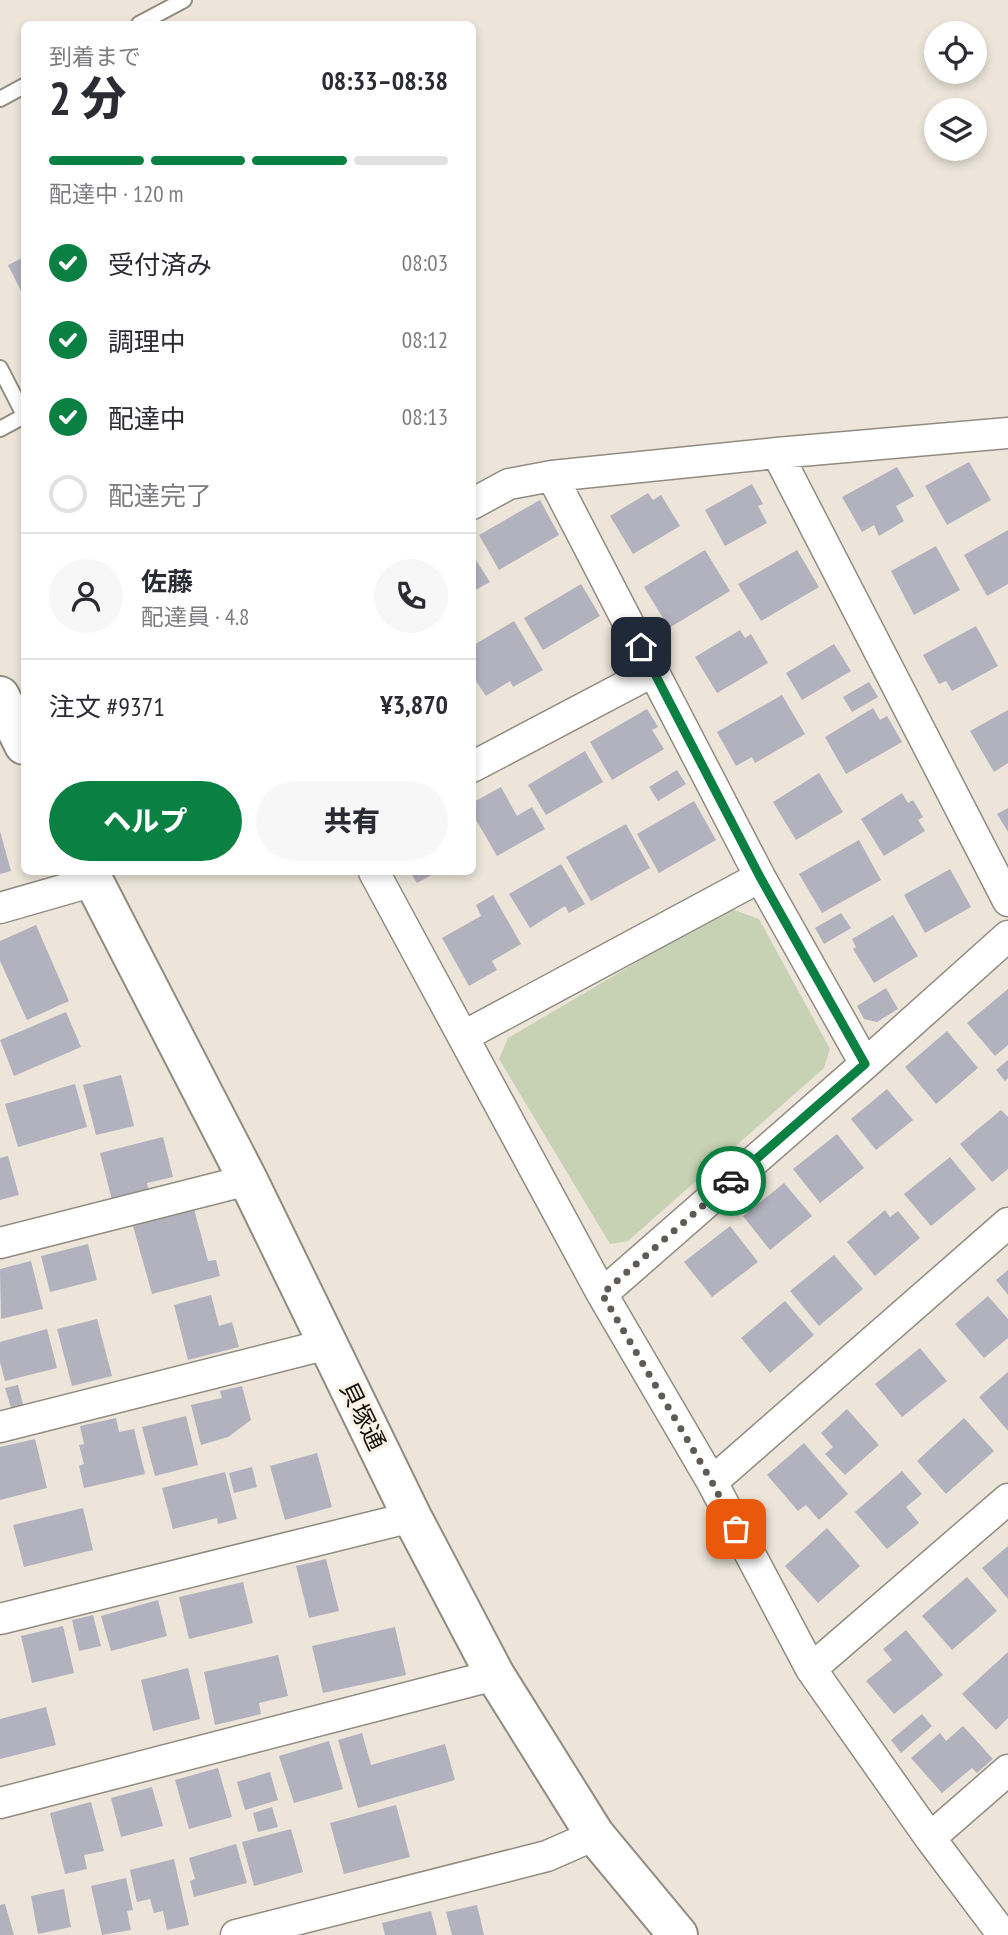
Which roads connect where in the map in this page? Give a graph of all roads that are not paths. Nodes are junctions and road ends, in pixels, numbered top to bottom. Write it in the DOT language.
graph roads {
  1 [pos="184,0"];
  2 [pos="145,21"];
  3 [pos="21,88"];
  4 [pos="0,99"];
  5 [pos="0,368"];
  6 [pos="21,410"];
  7 [pos="21,418"];
  8 [pos="0,429"];
  9 [pos="1005,439"];
  10 [pos="777,453"];
  11 [pos="552,475"];
  12 [pos="476,502"];
  13 [pos="654,671"];
  14 [pos="1,702"];
  15 [pos="21,739"];
  16 [pos="476,765"];
  17 [pos="376,875"];
  18 [pos="91,876"];
  19 [pos="760,877"];
  20 [pos="1008,901"];
  21 [pos="0,908"];
  22 [pos="1008,936"];
  23 [pos="464,1037"];
  24 [pos="865,1064"];
  25 [pos="247,1180"];
  26 [pos="1008,1223"];
  27 [pos="0,1243"];
  28 [pos="602,1294"];
  29 [pos="328,1345"];
  30 [pos="0,1427"];
  31 [pos="712,1482"];
  32 [pos="1008,1499"];
  33 [pos="412,1517"];
  34 [pos="0,1619"];
  35 [pos="811,1670"];
  36 [pos="495,1675"];
  37 [pos="1008,1770"];
  38 [pos="0,1803"];
  39 [pos="595,1835"];
  40 [pos="930,1838"];
  41 [pos="236,1935"];
  42 [pos="678,1935"];
  43 [pos="1003,1935"];
  1 -- 2 [label="lane"];
  3 -- 4 [label="lane"];
  5 -- 6 [label="lane"];
  7 -- 8 [label="lane"];
  9 -- 10 [label="street"];
  10 -- 11 [label="street"];
  10 -- 20 [label="street"];
  11 -- 12 [label="street"];
  11 -- 13 [label="street"];
  13 -- 16 [label="street"];
  13 -- 19 [label="street"];
  14 -- 15 [label="street"];
  17 -- 23 [label="street"];
  18 -- 21 [label="street"];
  18 -- 25 [label="street, 貝塚通"];
  19 -- 23 [label="street"];
  19 -- 24 [label="street"];
  22 -- 24 [label="street"];
  23 -- 28 [label="street"];
  24 -- 28 [label="street"];
  25 -- 27 [label="street"];
  25 -- 29 [label="street, 貝塚通"];
  26 -- 31 [label="street"];
  28 -- 31 [label="street"];
  29 -- 30 [label="street"];
  29 -- 33 [label="street, 貝塚通"];
  31 -- 35 [label="street"];
  32 -- 35 [label="street"];
  33 -- 34 [label="street"];
  33 -- 36 [label="street, 貝塚通"];
  35 -- 40 [label="street"];
  36 -- 38 [label="street"];
  36 -- 39 [label="street, 貝塚通"];
  37 -- 40 [label="street"];
  39 -- 41 [label="street"];
  39 -- 42 [label="street, 貝塚通"];
  40 -- 43 [label="street"];
}
